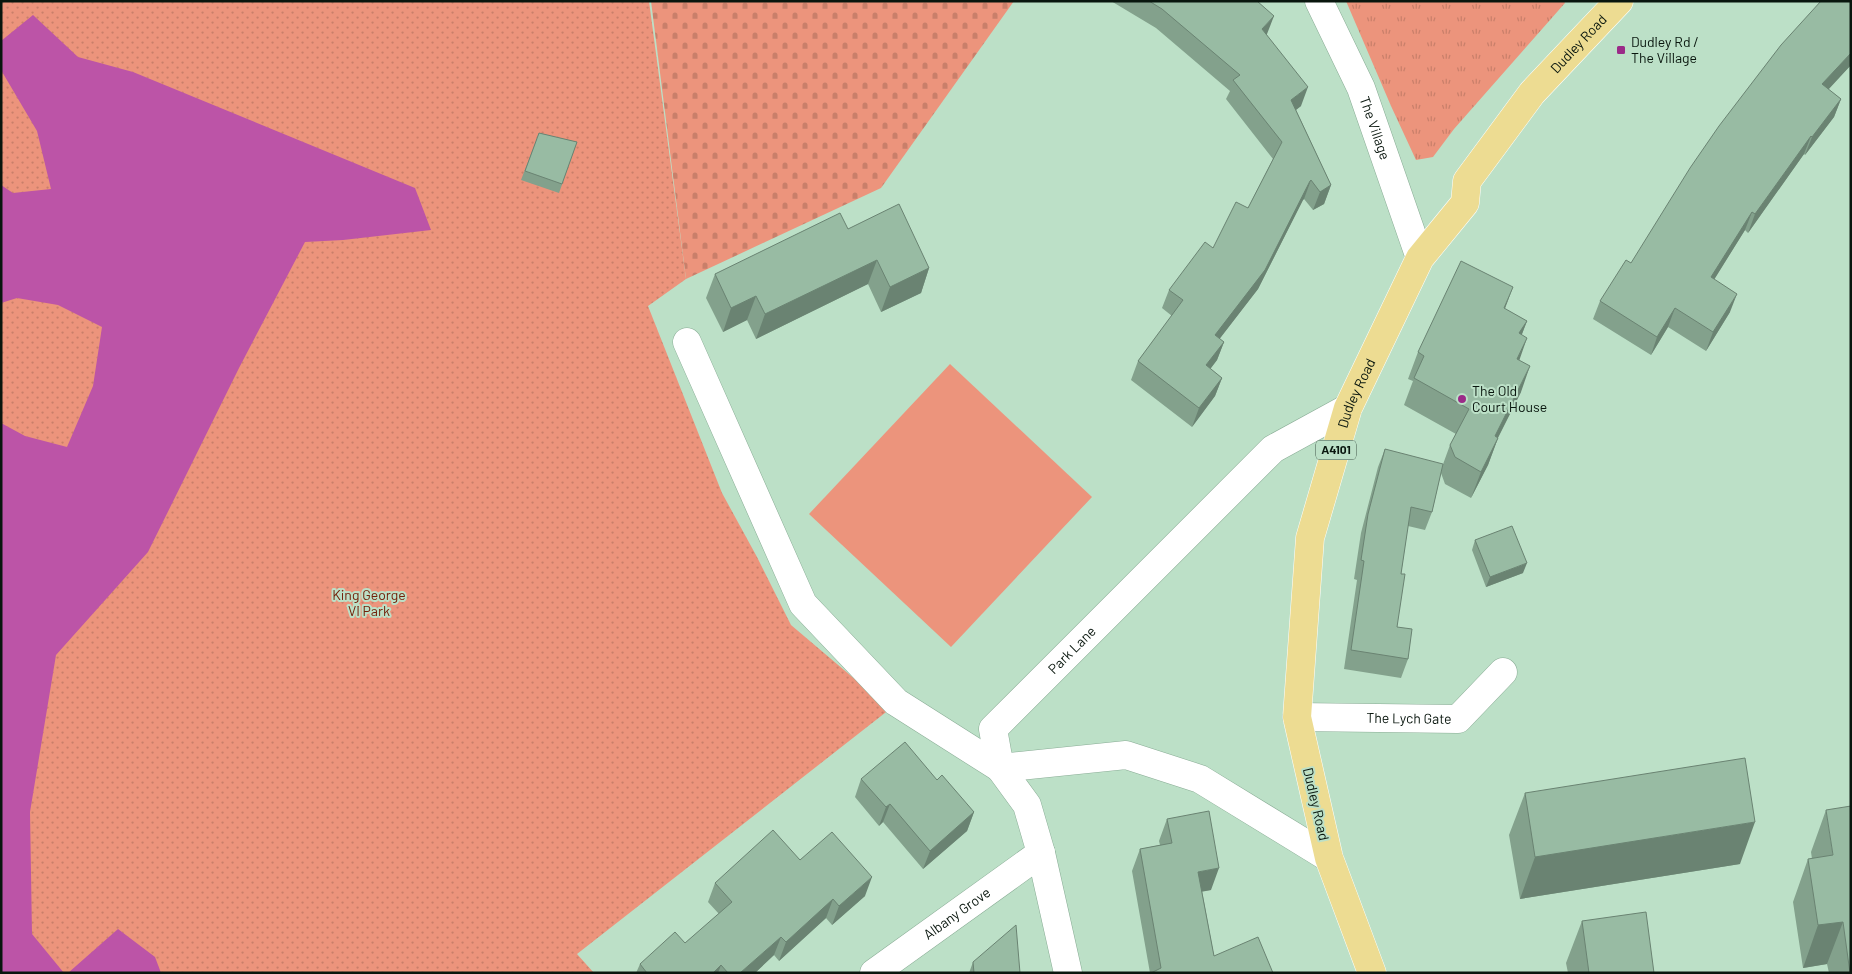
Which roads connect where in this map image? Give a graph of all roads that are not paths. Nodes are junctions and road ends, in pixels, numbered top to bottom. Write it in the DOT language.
graph roads {
  1 [pos="1319,1"];
  2 [pos="1618,1"];
  3 [pos="1420,258"];
  4 [pos="687,342"];
  5 [pos="1348,408"];
  6 [pos="1503,672"];
  7 [pos="1297,718"];
  8 [pos="1000,768"];
  9 [pos="1041,853"];
  10 [pos="1329,858"];
  11 [pos="874,973"];
  12 [pos="1068,973"];
  13 [pos="1372,973"];
  1 -- 3 [label="street, The Village"];
  2 -- 3 [label="main road, Dudley Road / A4101"];
  3 -- 5 [label="main road, Dudley Road / A4101"];
  4 -- 8 [label="street"];
  5 -- 7 [label="main road, Dudley Road / A4101"];
  5 -- 8 [label="street, Park Lane"];
  6 -- 7 [label="street, The Lych Gate"];
  7 -- 10 [label="main road, Dudley Road / A4101"];
  8 -- 9 [label="street, Park Lane"];
  8 -- 10 [label="street"];
  9 -- 11 [label="street, Albany Grove"];
  9 -- 12 [label="street, Park Lane"];
  10 -- 13 [label="main road, Dudley Road / A4101"];
}
